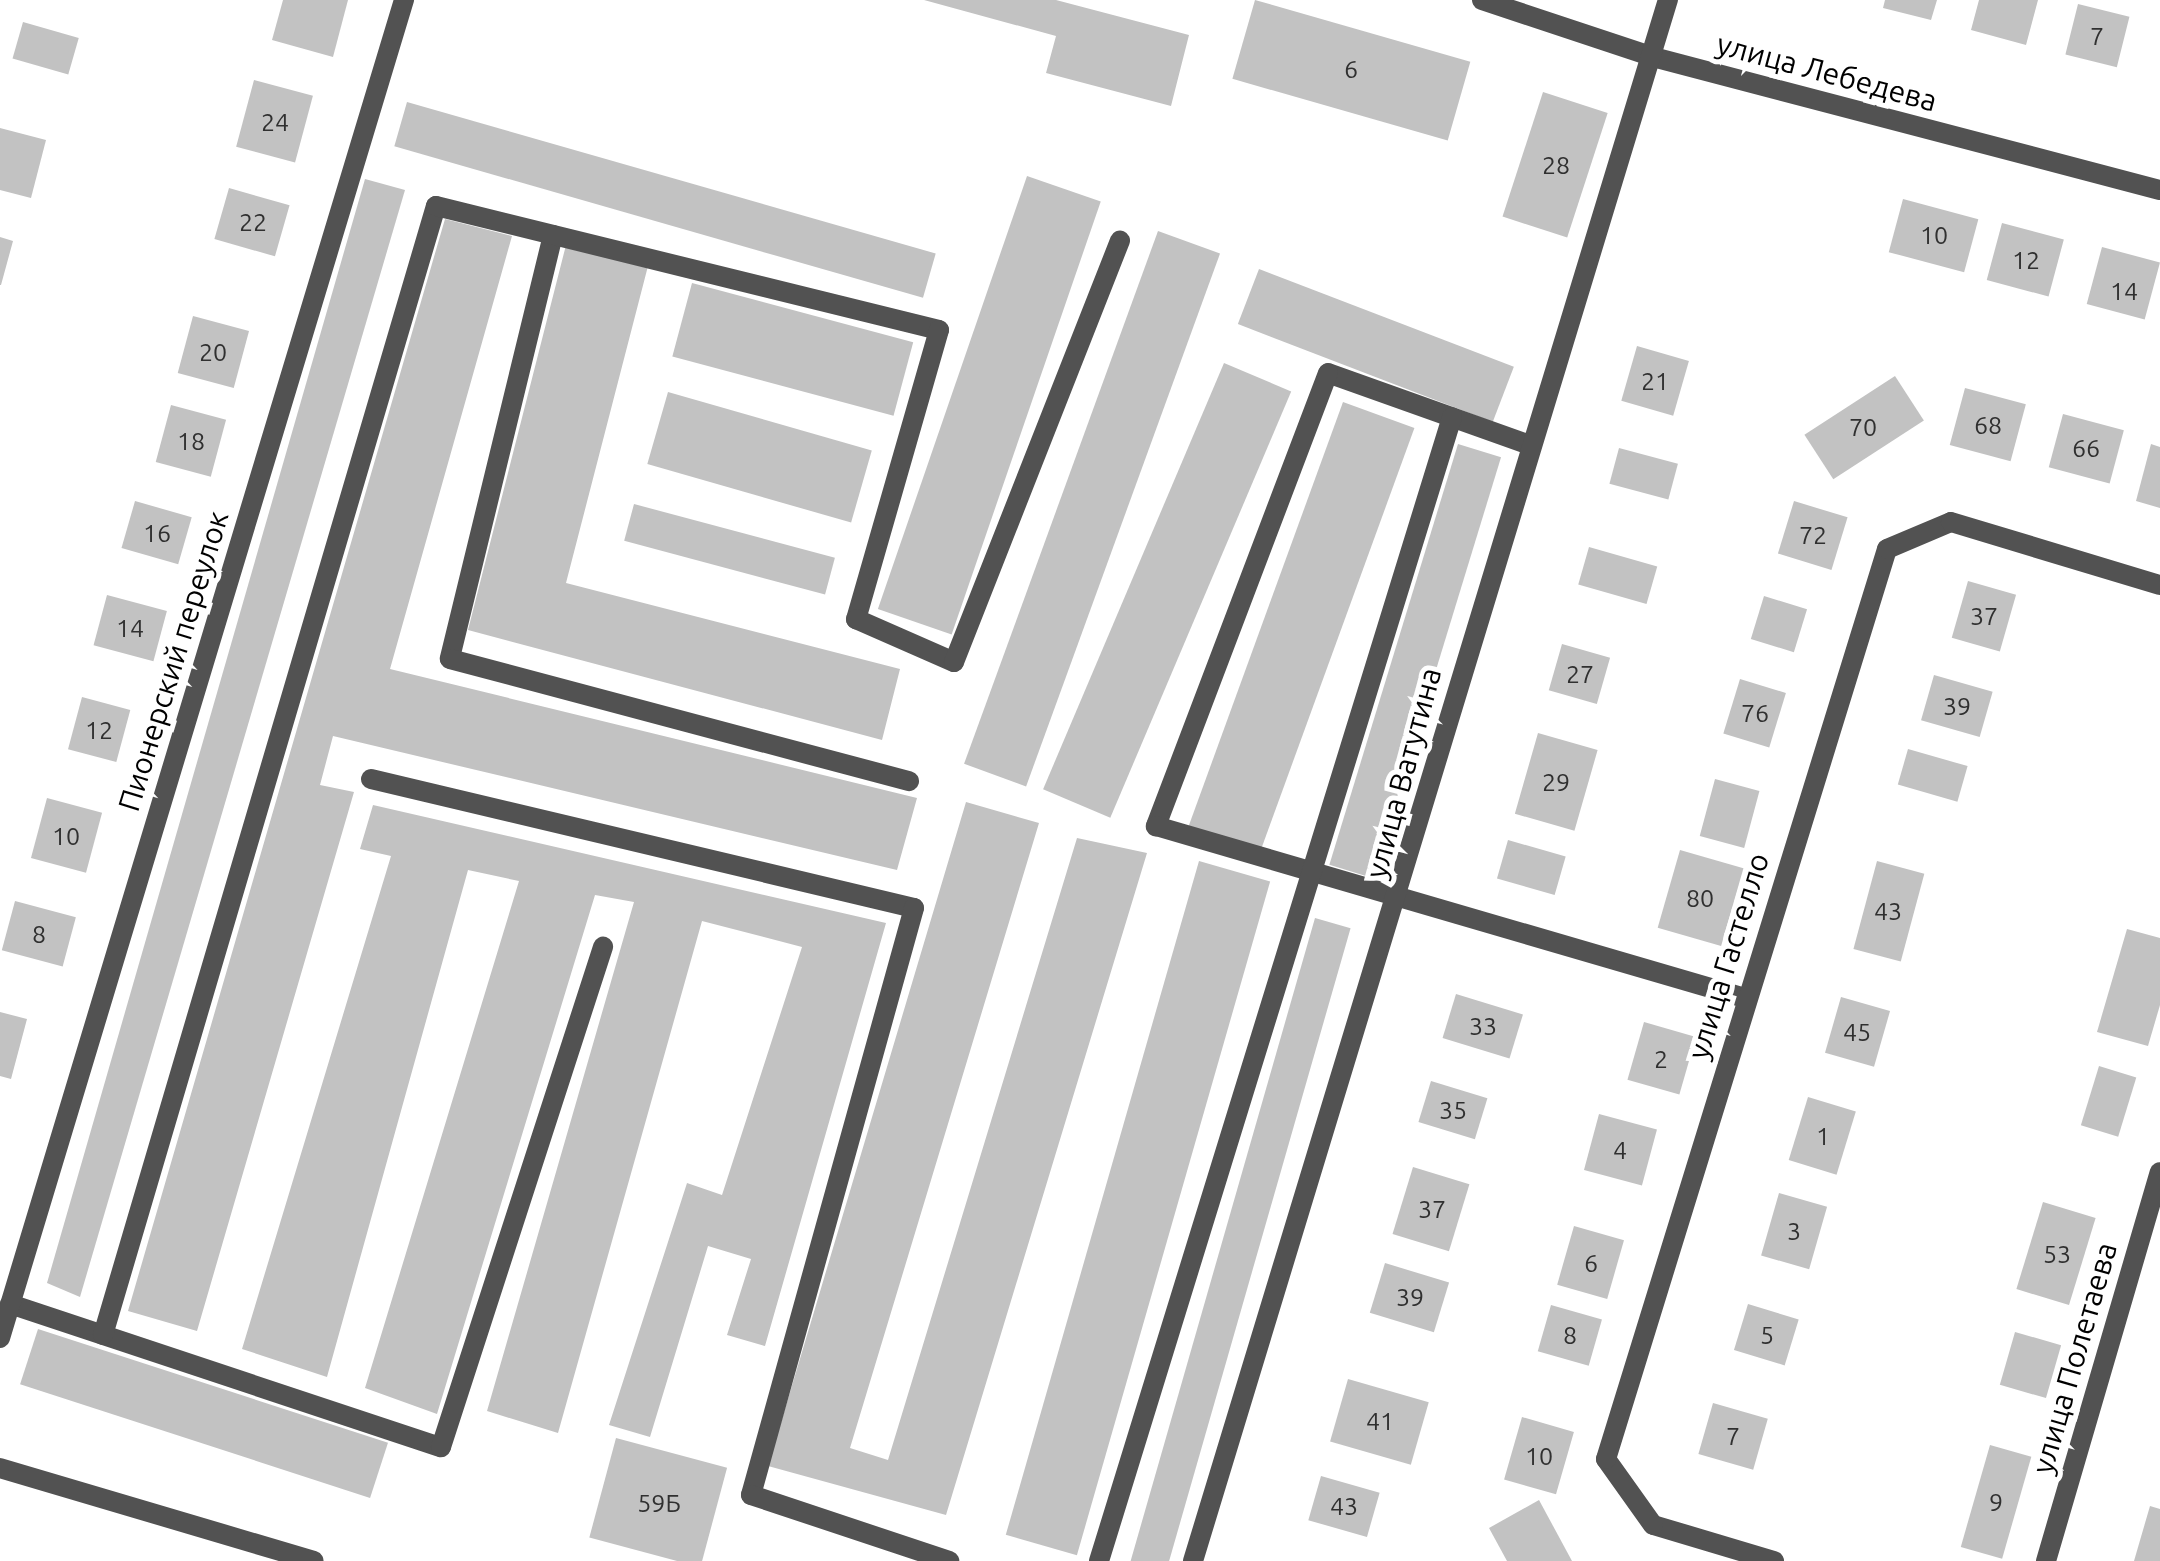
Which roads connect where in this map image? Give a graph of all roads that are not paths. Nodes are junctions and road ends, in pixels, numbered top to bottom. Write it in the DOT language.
graph roads {
  1 [pos="404,0"];
  2 [pos="1482,0"];
  3 [pos="1668,0"];
  4 [pos="1653,57"];
  5 [pos="2160,190"];
  6 [pos="553,234"];
  7 [pos="1120,241"];
  8 [pos="1452,417"];
  9 [pos="1530,446"];
  10 [pos="2160,584"];
  11 [pos="371,779"];
  12 [pos="909,780"];
  13 [pos="1310,872"];
  14 [pos="1400,899"];
  15 [pos="602,947"];
  16 [pos="1745,998"];
  17 [pos="2160,1172"];
  18 [pos="10,1304"];
  19 [pos="103,1335"];
  20 [pos="0,1338"];
  21 [pos="0,1468"];
  22 [pos="314,1561"];
  23 [pos="948,1561"];
  24 [pos="1100,1561"];
  25 [pos="1193,1561"];
  26 [pos="1774,1561"];
  27 [pos="2046,1561"];
  1 -- 18 [label="street, Пионерский переулок"];
  2 -- 4 [label="street, улица Лебедева"];
  3 -- 4 [label="street, улица Ватутина"];
  4 -- 5 [label="street, улица Лебедева"];
  4 -- 9 [label="street, улица Ватутина"];
  6 -- 7 [label="street"];
  6 -- 12 [label="street"];
  6 -- 19 [label="street"];
  8 -- 9 [label="street"];
  8 -- 13 [label="street"];
  8 -- 13 [label="street"];
  9 -- 14 [label="street, улица Ватутина"];
  10 -- 16 [label="street, улица Гастелло"];
  11 -- 23 [label="street"];
  13 -- 14 [label="street"];
  13 -- 24 [label="street"];
  14 -- 16 [label="street"];
  14 -- 25 [label="street, улица Ватутина"];
  15 -- 19 [label="street"];
  16 -- 26 [label="street, улица Гастелло"];
  17 -- 27 [label="street, улица Полетаева"];
  18 -- 19 [label="street"];
  18 -- 20 [label="street, Пионерский переулок"];
  21 -- 22 [label="street"];
}
